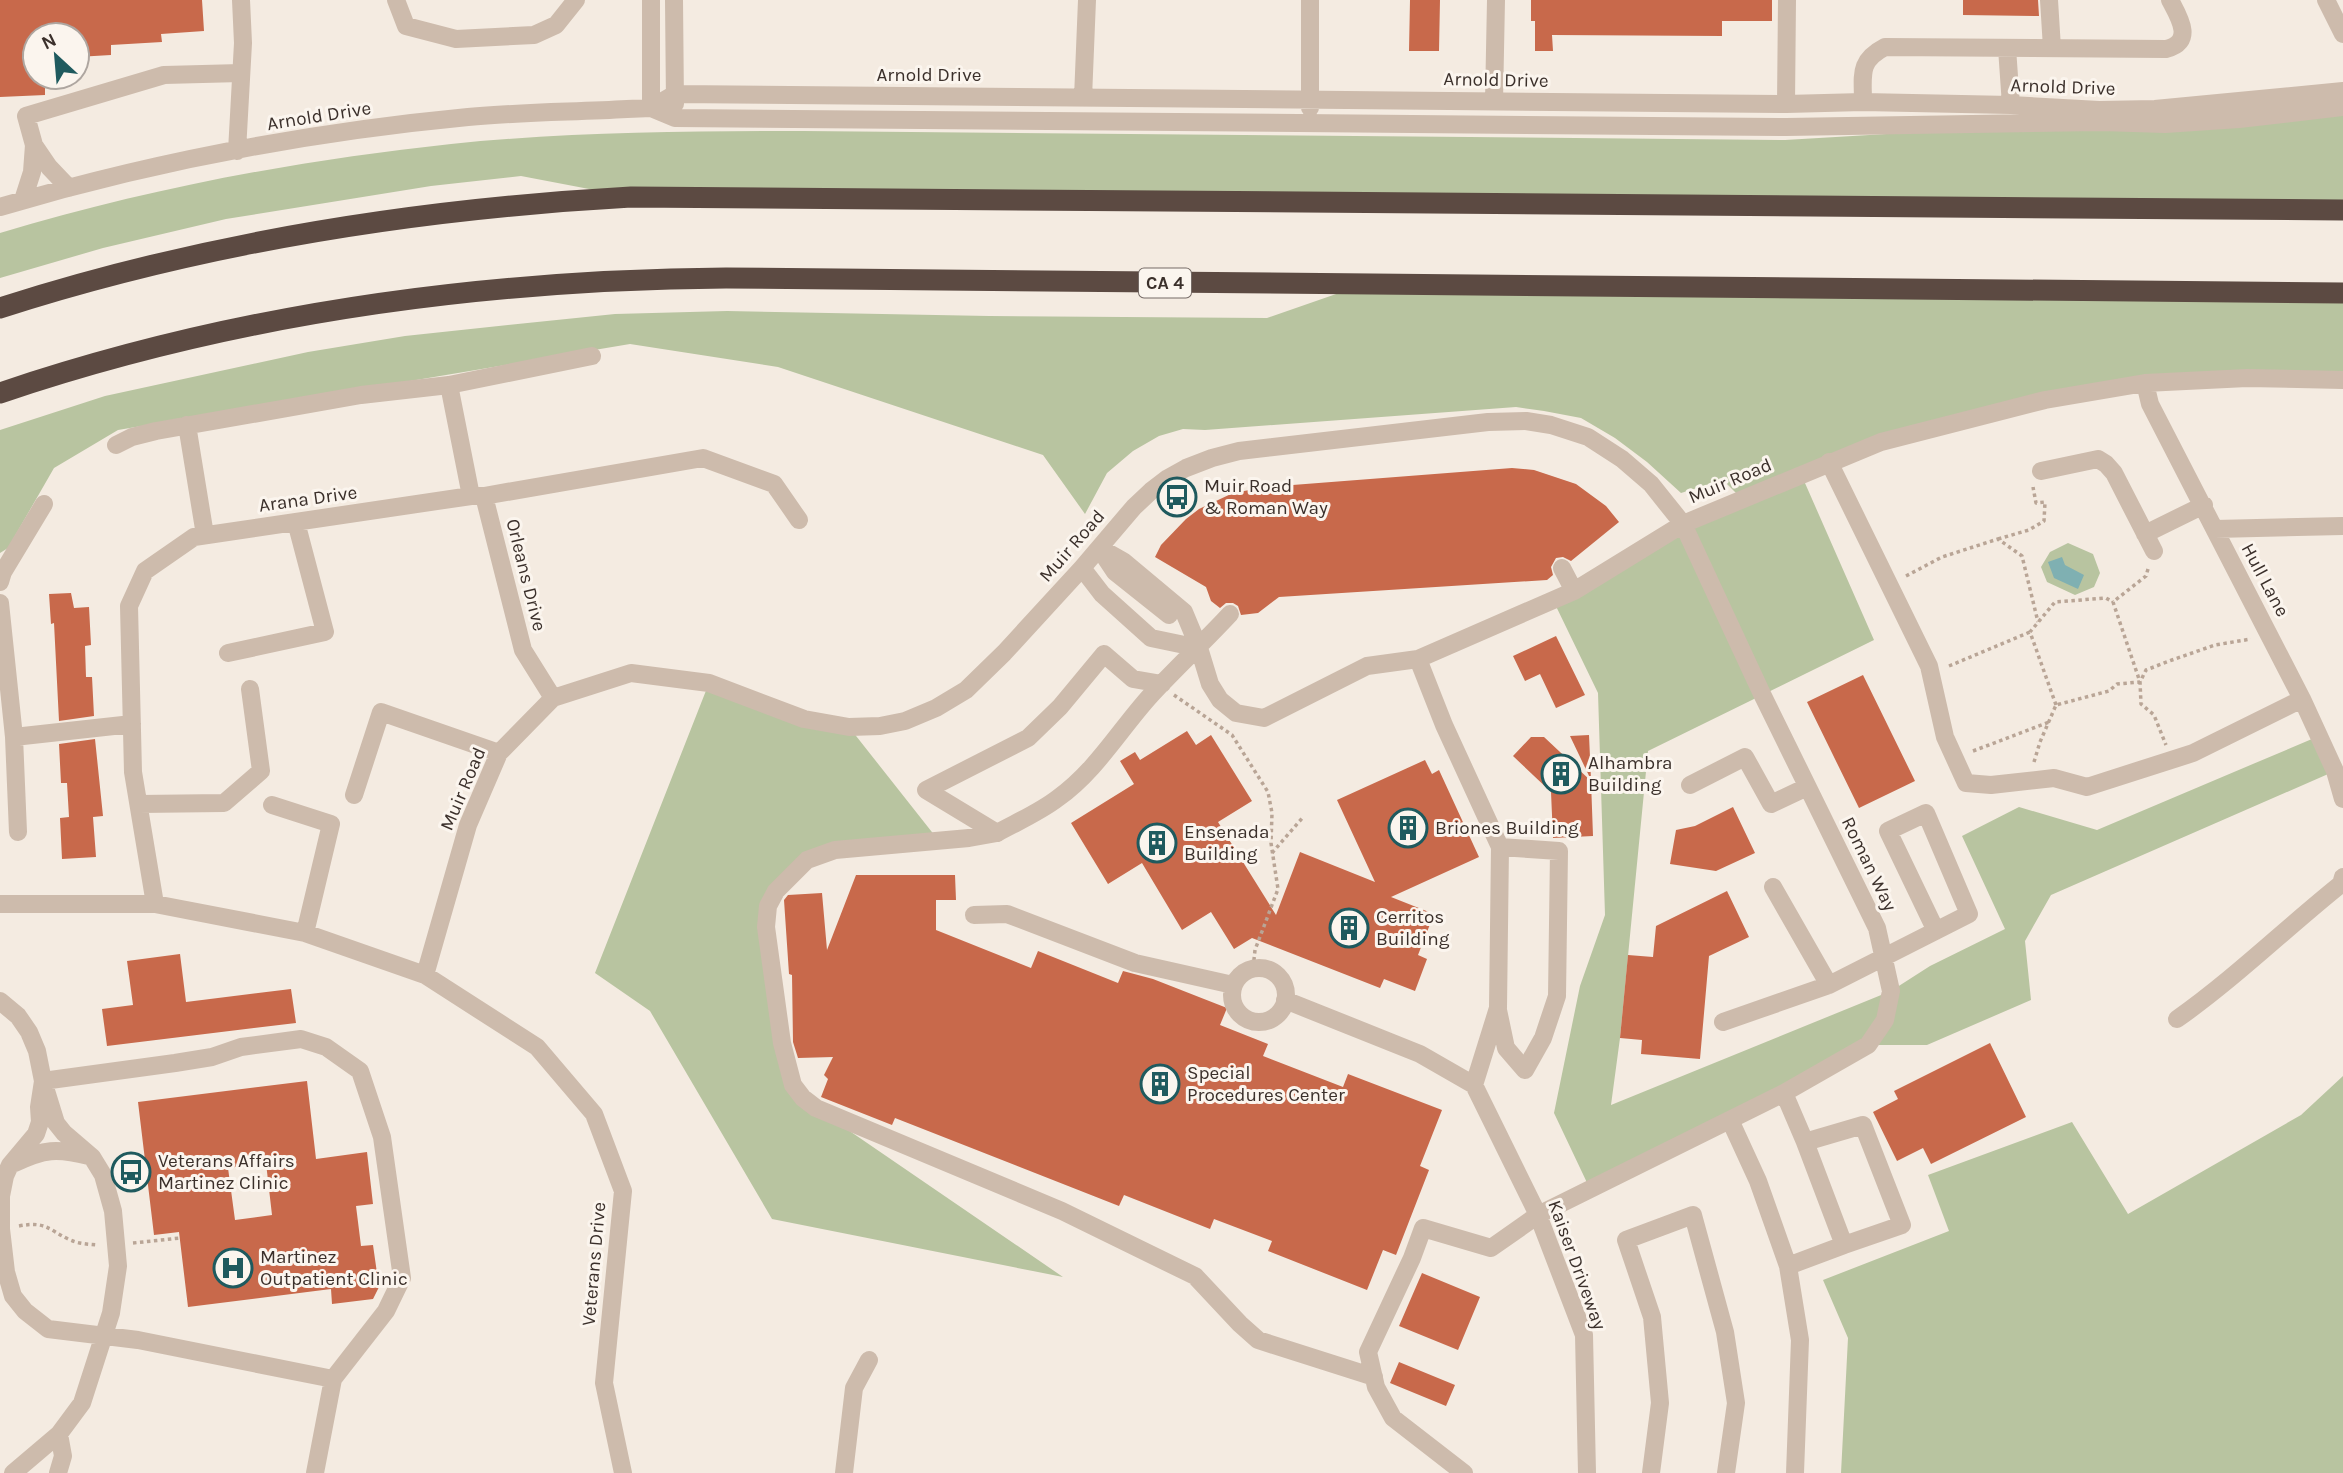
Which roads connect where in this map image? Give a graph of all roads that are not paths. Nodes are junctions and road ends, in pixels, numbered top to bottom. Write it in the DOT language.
graph roads {
  1 [pos="242,0"];
  2 [pos="396,0"];
  3 [pos="576,0"];
  4 [pos="650,0"];
  5 [pos="674,0"];
  6 [pos="1087,0"];
  7 [pos="1310,0"];
  8 [pos="1496,0"];
  9 [pos="1787,0"];
  10 [pos="2049,0"];
  11 [pos="2170,0"];
  12 [pos="2326,0"];
  13 [pos="2343,34"];
  14 [pos="2007,48"];
  15 [pos="2052,48"];
  16 [pos="241,73"];
  17 [pos="2343,91"];
  18 [pos="675,94"];
  19 [pos="1083,97"];
  20 [pos="1310,99"];
  21 [pos="1494,101"];
  22 [pos="1863,102"];
  23 [pos="1786,104"];
  24 [pos="2011,105"];
  25 [pos="2343,107"];
  26 [pos="651,108"];
  27 [pos="675,118"];
  28 [pos="1310,124"];
  29 [pos="34,145"];
  30 [pos="237,151"];
  31 [pos="69,188"];
  32 [pos="23,200"];
  33 [pos="0,207"];
  34 [pos="2343,210"];
  35 [pos="2343,293"];
  36 [pos="0,308"];
  37 [pos="592,356"];
  38 [pos="2343,380"];
  39 [pos="2145,383"];
  40 [pos="449,385"];
  41 [pos="0,393"];
  42 [pos="187,425"];
  43 [pos="116,445"];
  44 [pos="1829,462"];
  45 [pos="2041,471"];
  46 [pos="478,496"];
  47 [pos="44,504"];
  48 [pos="2204,505"];
  49 [pos="799,520"];
  50 [pos="296,522"];
  51 [pos="1683,524"];
  52 [pos="2343,526"];
  53 [pos="2215,529"];
  54 [pos="2145,534"];
  55 [pos="205,536"];
  56 [pos="1100,548"];
  57 [pos="2154,551"];
  58 [pos="1082,568"];
  59 [pos="1562,568"];
  60 [pos="0,582"];
  61 [pos="1574,591"];
  62 [pos="0,603"];
  63 [pos="1230,614"];
  64 [pos="1196,641"];
  65 [pos="228,653"];
  66 [pos="1418,659"];
  67 [pos="1162,684"];
  68 [pos="250,689"];
  69 [pos="553,698"];
  70 [pos="2302,699"];
  71 [pos="132,724"];
  72 [pos="14,737"];
  73 [pos="499,753"];
  74 [pos="1690,785"];
  75 [pos="1807,787"];
  76 [pos="355,795"];
  77 [pos="2343,799"];
  78 [pos="139,804"];
  79 [pos="272,805"];
  80 [pos="18,831"];
  81 [pos="998,833"];
  82 [pos="1500,847"];
  83 [pos="2343,877"];
  84 [pos="1773,887"];
  85 [pos="0,904"];
  86 [pos="155,904"];
  87 [pos="974,915"];
  88 [pos="1936,931"];
  89 [pos="305,933"];
  90 [pos="1884,958"];
  91 [pos="425,975"];
  92 [pos="1233,985"];
  93 [pos="1829,985"];
  94 [pos="1285,1000"];
  95 [pos="0,1001"];
  96 [pos="1498,1009"];
  97 [pos="2177,1019"];
  98 [pos="1723,1023"];
  99 [pos="43,1081"];
  100 [pos="1474,1085"];
  101 [pos="1784,1093"];
  102 [pos="1730,1120"];
  103 [pos="1805,1142"];
  104 [pos="92,1157"];
  105 [pos="10,1165"];
  106 [pos="1538,1215"];
  107 [pos="1,1229"];
  108 [pos="1844,1245"];
  109 [pos="1788,1266"];
  110 [pos="105,1336"];
  111 [pos="869,1360"];
  112 [pos="1374,1377"];
  113 [pos="333,1379"];
  114 [pos="59,1434"];
  115 [pos="13,1473"];
  116 [pos="58,1473"];
  117 [pos="315,1473"];
  118 [pos="623,1473"];
  119 [pos="844,1473"];
  120 [pos="1464,1473"];
  121 [pos="1587,1473"];
  122 [pos="1651,1473"];
  123 [pos="1726,1473"];
  124 [pos="1795,1473"];
  1 -- 16 [label="street"];
  2 -- 3 [label="street"];
  4 -- 26 [label="street"];
  5 -- 18 [label="street"];
  6 -- 19 [label="street"];
  7 -- 20 [label="street"];
  8 -- 21 [label="street"];
  9 -- 23 [label="street"];
  10 -- 15 [label="street"];
  11 -- 15 [label="street"];
  12 -- 13 [label="street"];
  14 -- 15 [label="street"];
  14 -- 22 [label="street"];
  14 -- 24 [label="street"];
  16 -- 29 [label="street"];
  16 -- 30 [label="street"];
  17 -- 24 [label="street, Arnold Drive"];
  18 -- 19 [label="street, Arnold Drive"];
  18 -- 26 [label="street, Arnold Drive"];
  18 -- 27 [label="street"];
  19 -- 20 [label="street, Arnold Drive"];
  20 -- 21 [label="street, Arnold Drive"];
  20 -- 28 [label="street"];
  21 -- 23 [label="street, Arnold Drive"];
  22 -- 23 [label="street, Arnold Drive"];
  22 -- 24 [label="street, Arnold Drive"];
  25 -- 28 [label="street, Arnold Drive"];
  26 -- 27 [label="street, Arnold Drive"];
  26 -- 30 [label="street, Arnold Drive"];
  27 -- 28 [label="street, Arnold Drive"];
  29 -- 31 [label="street"];
  29 -- 32 [label="street"];
  30 -- 31 [label="street, Arnold Drive"];
  31 -- 32 [label="street, Arnold Drive"];
  32 -- 33 [label="street, Arnold Drive"];
  34 -- 36 [label="highway"];
  35 -- 41 [label="highway, CA 4"];
  37 -- 40 [label="street"];
  38 -- 39 [label="street, Muir Road"];
  39 -- 44 [label="street, Muir Road"];
  39 -- 48 [label="street, Hull Lane"];
  40 -- 42 [label="street"];
  40 -- 46 [label="street, Orleans Drive"];
  42 -- 43 [label="street"];
  42 -- 55 [label="street"];
  44 -- 51 [label="street, Muir Road"];
  44 -- 70 [label="street"];
  45 -- 54 [label="street"];
  46 -- 49 [label="street, Arana Drive"];
  46 -- 50 [label="street, Arana Drive"];
  46 -- 69 [label="street, Orleans Drive"];
  47 -- 60 [label="street"];
  48 -- 53 [label="street, Hull Lane"];
  48 -- 54 [label="street"];
  50 -- 55 [label="street, Arana Drive"];
  50 -- 65 [label="street"];
  51 -- 56 [label="street, Muir Road"];
  51 -- 61 [label="street"];
  51 -- 75 [label="street, Roman Way"];
  52 -- 53 [label="street"];
  53 -- 70 [label="street, Hull Lane"];
  54 -- 57 [label="street"];
  55 -- 71 [label="street, Arana Drive"];
  56 -- 58 [label="street, Muir Road"];
  56 -- 64 [label="street"];
  58 -- 64 [label="street"];
  58 -- 69 [label="street, Muir Road"];
  59 -- 61 [label="street"];
  61 -- 66 [label="street"];
  62 -- 72 [label="street"];
  63 -- 64 [label="street"];
  64 -- 66 [label="street"];
  64 -- 67 [label="street"];
  66 -- 82 [label="street"];
  67 -- 81 [label="street"];
  67 -- 81 [label="street"];
  68 -- 78 [label="street"];
  69 -- 73 [label="street, Muir Road"];
  70 -- 77 [label="street, Hull Lane"];
  71 -- 72 [label="street"];
  71 -- 78 [label="street, Arana Drive"];
  72 -- 80 [label="street"];
  73 -- 76 [label="street"];
  73 -- 91 [label="street, Muir Road"];
  74 -- 75 [label="street"];
  75 -- 90 [label="street, Roman Way"];
  78 -- 86 [label="street, Arana Drive"];
  79 -- 89 [label="street"];
  81 -- 112 [label="street"];
  82 -- 96 [label="street"];
  82 -- 96 [label="street"];
  83 -- 97 [label="street"];
  84 -- 93 [label="street"];
  85 -- 86 [label="street"];
  86 -- 89 [label="street"];
  87 -- 92 [label="street"];
  88 -- 88 [label="street"];
  88 -- 90 [label="street"];
  89 -- 91 [label="street"];
  90 -- 93 [label="street"];
  90 -- 101 [label="street, Roman Way"];
  91 -- 118 [label="street, Veterans Drive"];
  92 -- 94 [label="street"];
  92 -- 94 [label="street"];
  93 -- 98 [label="street"];
  94 -- 100 [label="street"];
  95 -- 99 [label="street"];
  96 -- 100 [label="street"];
  99 -- 104 [label="street"];
  99 -- 105 [label="street"];
  99 -- 113 [label="street"];
  100 -- 106 [label="street, Kaiser Driveway"];
  101 -- 102 [label="street, Roman Way"];
  101 -- 103 [label="street"];
  102 -- 106 [label="street, Roman Way"];
  102 -- 109 [label="street"];
  103 -- 108 [label="street"];
  103 -- 108 [label="street"];
  104 -- 105 [label="street"];
  104 -- 110 [label="street"];
  105 -- 107 [label="street"];
  106 -- 112 [label="street, Roman Way"];
  106 -- 121 [label="street, Kaiser Driveway"];
  107 -- 110 [label="street"];
  108 -- 109 [label="street"];
  109 -- 124 [label="street"];
  110 -- 113 [label="street"];
  110 -- 114 [label="street"];
  111 -- 119 [label="street"];
  112 -- 120 [label="street"];
  113 -- 117 [label="street"];
  114 -- 115 [label="street"];
  114 -- 116 [label="street"];
  122 -- 123 [label="street"];
}
